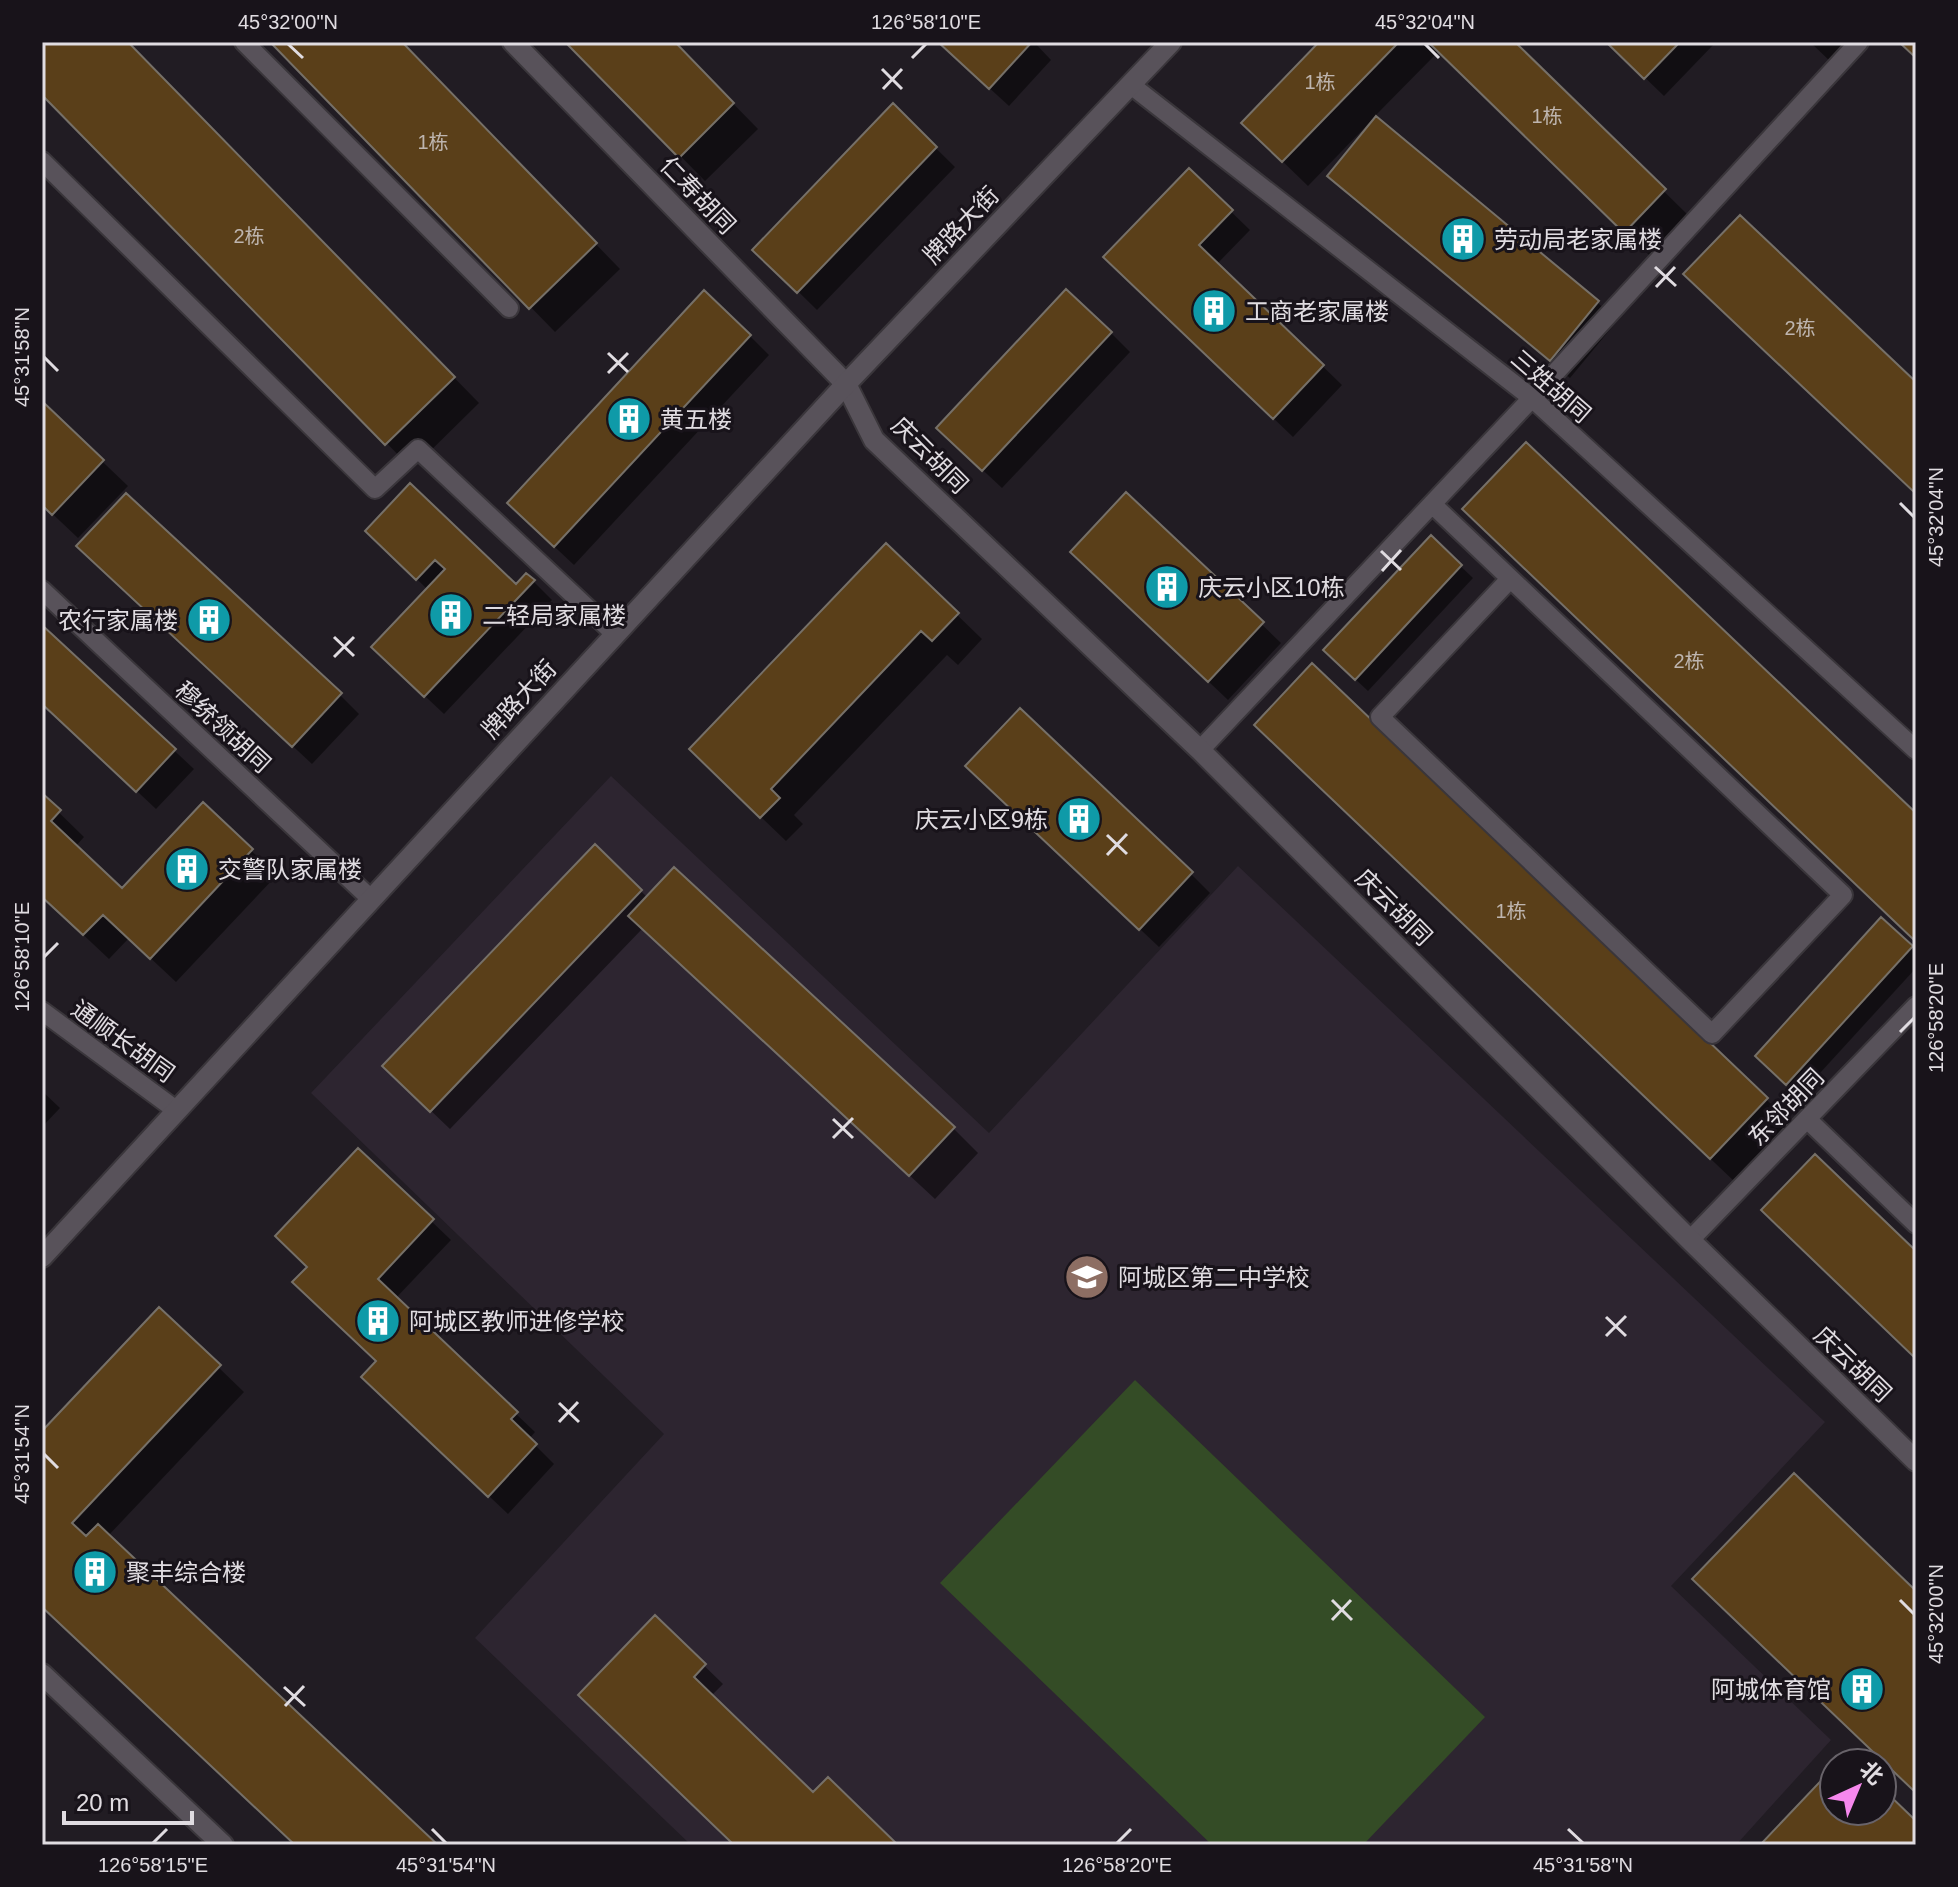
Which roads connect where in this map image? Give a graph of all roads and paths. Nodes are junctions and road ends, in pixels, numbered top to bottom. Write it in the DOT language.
graph roads {
  1 [pos="244,42"];
  2 [pos="513,42"];
  3 [pos="1171,42"];
  4 [pos="1859,42"];
  5 [pos="1131,85"];
  6 [pos="42,161"];
  7 [pos="509,308"];
  8 [pos="846,384"];
  9 [pos="1532,398"];
  10 [pos="1432,504"];
  11 [pos="1510,579"];
  12 [pos="42,590"];
  13 [pos="615,634"];
  14 [pos="1200,750"];
  15 [pos="1916,750"];
  16 [pos="371,899"];
  17 [pos="1916,1006"];
  18 [pos="42,1011"];
  19 [pos="176,1110"];
  20 [pos="1807,1119"];
  21 [pos="1916,1224"];
  22 [pos="1690,1240"];
  23 [pos="42,1257"];
  24 [pos="1916,1461"];
  25 [pos="42,1674"];
  26 [pos="223,1845"];
  1 -- 7 [label="lane"];
  2 -- 8 [label="street, 仁寿胡同"];
  3 -- 5 [label="street, 牌路大街"];
  4 -- 9 [label="lane"];
  5 -- 8 [label="street, 牌路大街"];
  5 -- 9 [label="lane, 三姓胡同"];
  6 -- 13 [label="lane"];
  8 -- 13 [label="street, 牌路大街"];
  8 -- 14 [label="street, 庆云胡同"];
  9 -- 10 [label="lane"];
  9 -- 15 [label="lane, 三姓胡同"];
  10 -- 11 [label="lane"];
  10 -- 14 [label="lane"];
  11 -- 11 [label="lane"];
  12 -- 16 [label="lane, 穆统领胡同"];
  13 -- 16 [label="street, 牌路大街"];
  14 -- 22 [label="street, 庆云胡同"];
  16 -- 19 [label="street, 牌路大街"];
  17 -- 20 [label="lane, 东邻胡同"];
  18 -- 19 [label="lane, 通顺长胡同"];
  19 -- 23 [label="street, 牌路大街"];
  20 -- 21 [label="lane"];
  20 -- 22 [label="lane, 东邻胡同"];
  22 -- 24 [label="street, 庆云胡同"];
  25 -- 26 [label="street"];
}
